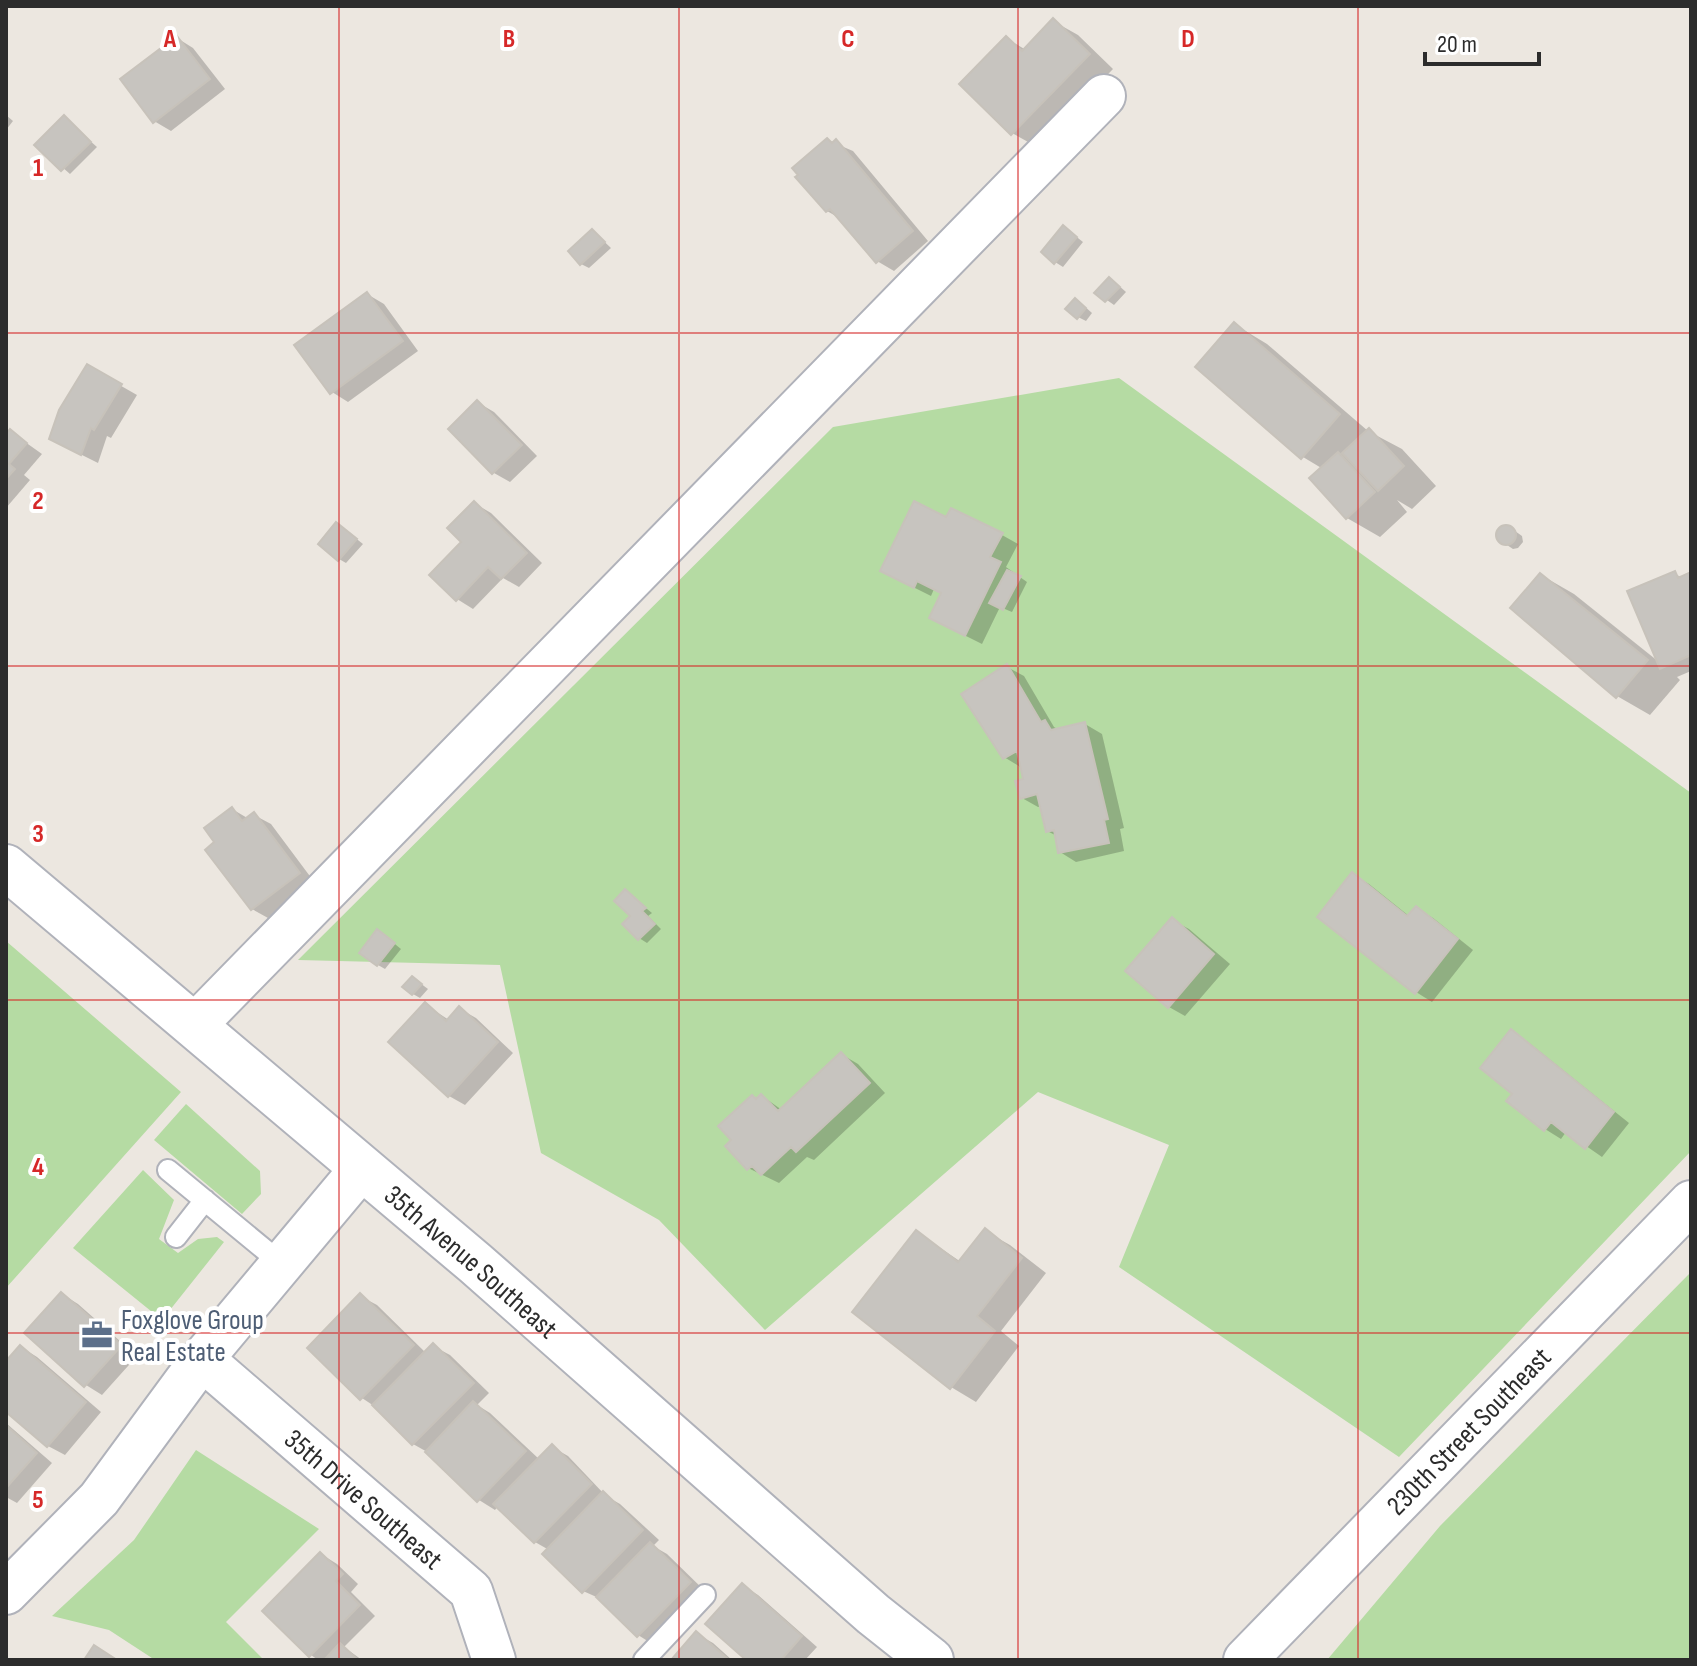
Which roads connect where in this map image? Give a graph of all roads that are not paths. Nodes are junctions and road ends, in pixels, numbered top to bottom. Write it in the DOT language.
graph roads {
  1 [pos="1104,96"];
  2 [pos="6,867"];
  3 [pos="194,1026"];
  4 [pos="362,1168"];
  5 [pos="168,1170"];
  6 [pos="205,1200"];
  7 [pos="1691,1202"];
  8 [pos="176,1237"];
  9 [pos="282,1264"];
  10 [pos="202,1359"];
  11 [pos="6,1593"];
  12 [pos="705,1595"];
  13 [pos="494,1660"];
  14 [pos="644,1660"];
  15 [pos="931,1660"];
  16 [pos="1245,1660"];
  1 -- 3 [label="street"];
  2 -- 3 [label="street, 35th Avenue Southeast"];
  3 -- 4 [label="street, 35th Avenue Southeast"];
  4 -- 9 [label="street"];
  4 -- 15 [label="street, 35th Avenue Southeast"];
  5 -- 6 [label="lane"];
  6 -- 8 [label="lane"];
  6 -- 9 [label="lane"];
  7 -- 16 [label="street, 230th Street Southeast"];
  9 -- 10 [label="street"];
  10 -- 11 [label="street"];
  10 -- 13 [label="street, 35th Drive Southeast"];
  12 -- 14 [label="lane"];
}
